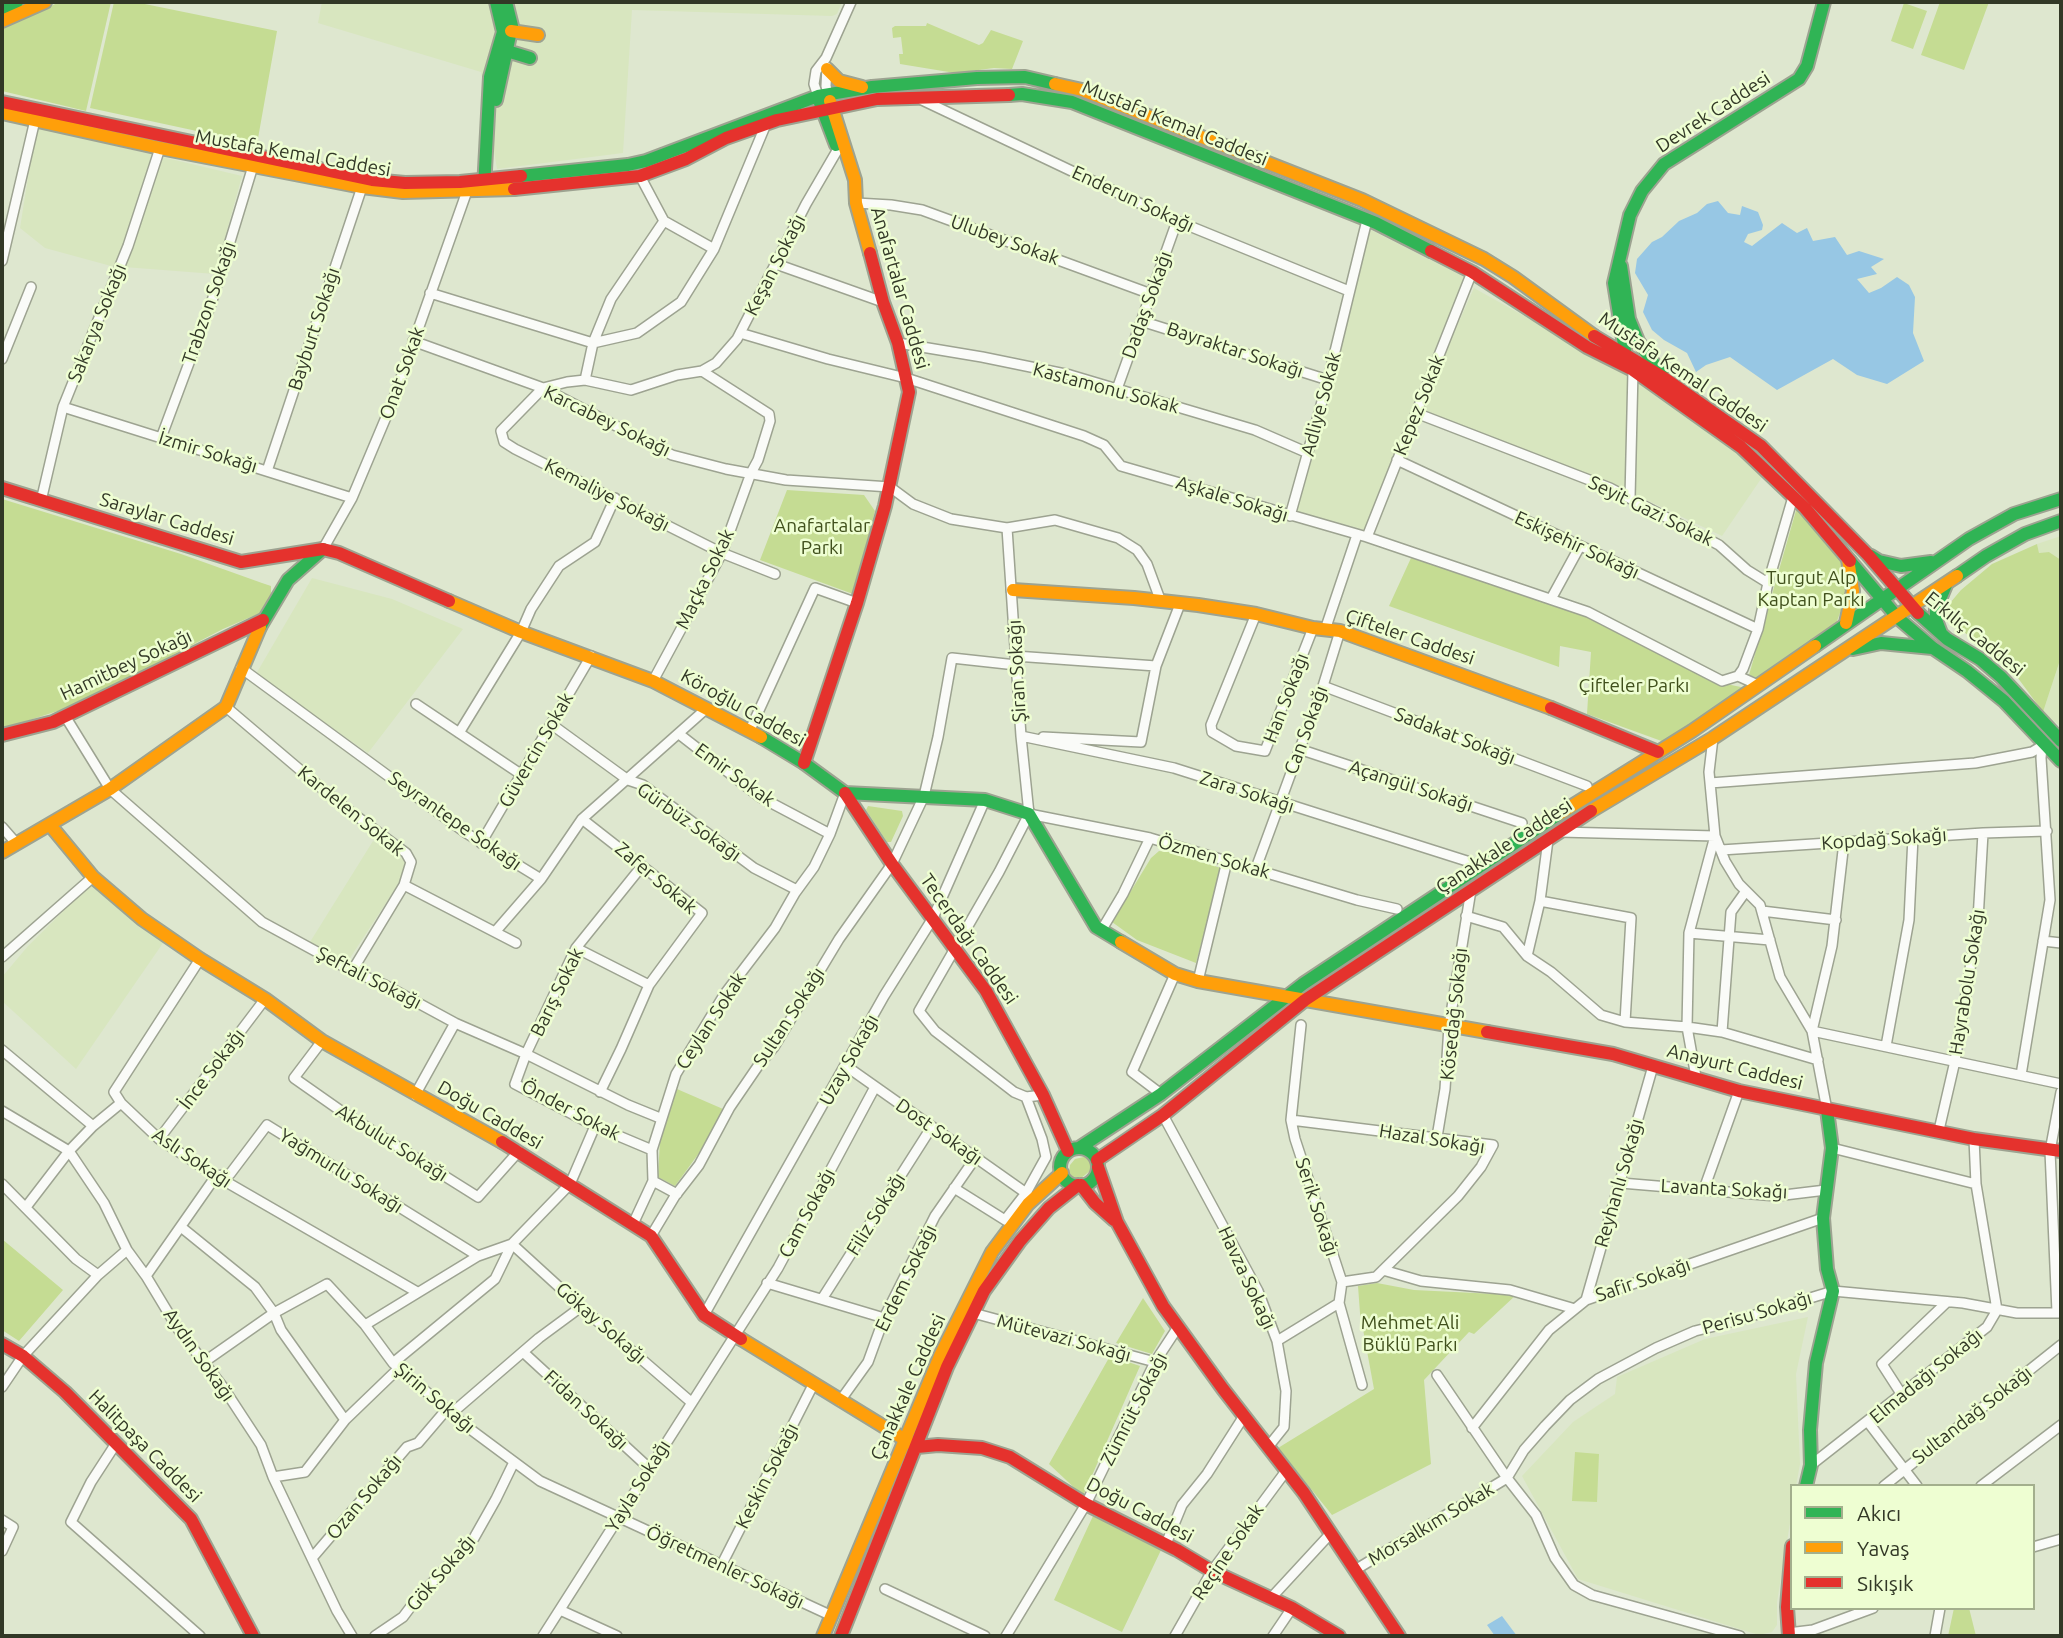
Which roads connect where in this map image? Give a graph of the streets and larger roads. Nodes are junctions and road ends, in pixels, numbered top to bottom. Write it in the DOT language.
graph roads {
  1 [pos="17,2"];
  2 [pos="45,2"];
  3 [pos="496,2"];
  4 [pos="506,2"];
  5 [pos="851,2"];
  6 [pos="1824,2"];
  7 [pos="2,9"];
  8 [pos="2,21"];
  9 [pos="511,31"];
  10 [pos="538,34"];
  11 [pos="507,51"];
  12 [pos="530,58"];
  13 [pos="826,63"];
  14 [pos="865,88"];
  15 [pos="823,95"];
  16 [pos="920,99"];
  17 [pos="2,102"];
  18 [pos="828,108"];
  19 [pos="2,113"];
  20 [pos="35,120"];
  21 [pos="766,124"];
  22 [pos="161,142"];
  23 [pos="838,149"];
  24 [pos="255,161"];
  25 [pos="640,176"];
  26 [pos="488,185"];
  27 [pos="854,186"];
  28 [pos="362,187"];
  29 [pos="467,191"];
  30 [pos="856,203"];
  31 [pos="664,220"];
  32 [pos="1177,220"];
  33 [pos="1367,220"];
  34 [pos="714,249"];
  35 [pos="1619,255"];
  36 [pos="2,261"];
  37 [pos="776,264"];
  38 [pos="1472,272"];
  39 [pos="31,287"];
  40 [pos="1349,291"];
  41 [pos="430,293"];
  42 [pos="1151,294"];
  43 [pos="883,302"];
  44 [pos="1618,312"];
  45 [pos="1142,321"];
  46 [pos="740,333"];
  47 [pos="1590,334"];
  48 [pos="413,341"];
  49 [pos="898,343"];
  50 [pos="593,344"];
  51 [pos="1624,355"];
  52 [pos="2,359"];
  53 [pos="702,370"];
  54 [pos="1633,370"];
  55 [pos="906,378"];
  56 [pos="1664,378"];
  57 [pos="585,380"];
  58 [pos="1328,380"];
  59 [pos="543,388"];
  60 [pos="1117,389"];
  61 [pos="63,407"];
  62 [pos="1416,413"];
  63 [pos="161,438"];
  64 [pos="1308,453"];
  65 [pos="1397,460"];
  66 [pos="267,471"];
  67 [pos="751,473"];
  68 [pos="890,487"];
  69 [pos="2,488"];
  70 [pos="1793,497"];
  71 [pos="352,498"];
  72 [pos="615,498"];
  73 [pos="1630,498"];
  74 [pos="2061,499"];
  75 [pos="41,501"];
  76 [pos="1290,516"];
  77 [pos="2061,521"];
  78 [pos="1007,528"];
  79 [pos="1362,536"];
  80 [pos="1580,546"];
  81 [pos="323,549"];
  82 [pos="722,553"];
  83 [pos="1847,555"];
  84 [pos="1868,555"];
  85 [pos="1940,559"];
  86 [pos="775,574"];
  87 [pos="1768,583"];
  88 [pos="1946,584"];
  89 [pos="1013,590"];
  90 [pos="1896,590"];
  91 [pos="1551,599"];
  92 [pos="1882,599"];
  93 [pos="1161,602"];
  94 [pos="857,603"];
  95 [pos="1180,604"];
  96 [pos="1912,608"];
  97 [pos="1256,614"];
  98 [pos="1898,618"];
  99 [pos="263,620"];
  100 [pos="1846,624"];
  101 [pos="1319,629"];
  102 [pos="1758,629"];
  103 [pos="1340,631"];
  104 [pos="521,632"];
  105 [pos="1941,634"];
  106 [pos="1933,648"];
  107 [pos="1847,650"];
  108 [pos="591,656"];
  109 [pos="1015,660"];
  110 [pos="1156,666"];
  111 [pos="241,668"];
  112 [pos="1738,676"];
  113 [pos="653,681"];
  114 [pos="1758,685"];
  115 [pos="1323,686"];
  116 [pos="416,704"];
  117 [pos="226,707"];
  118 [pos="707,708"];
  119 [pos="65,716"];
  120 [pos="551,724"];
  121 [pos="750,730"];
  122 [pos="460,733"];
  123 [pos="679,734"];
  124 [pos="2,735"];
  125 [pos="1021,736"];
  126 [pos="1713,738"];
  127 [pos="2061,741"];
  128 [pos="2043,744"];
  129 [pos="1299,749"];
  130 [pos="1658,752"];
  131 [pos="2061,761"];
  132 [pos="804,764"];
  133 [pos="522,775"];
  134 [pos="628,780"];
  135 [pos="1710,783"];
  136 [pos="1587,786"];
  137 [pos="110,789"];
  138 [pos="845,793"];
  139 [pos="924,796"];
  140 [pos="985,800"];
  141 [pos="1280,802"];
  142 [pos="1029,814"];
  143 [pos="582,819"];
  144 [pos="1522,823"];
  145 [pos="50,825"];
  146 [pos="2,827"];
  147 [pos="2047,831"];
  148 [pos="1983,833"];
  149 [pos="830,834"];
  150 [pos="1554,836"];
  151 [pos="1715,836"];
  152 [pos="1913,837"];
  153 [pos="1150,838"];
  154 [pos="1844,842"];
  155 [pos="16,843"];
  156 [pos="481,844"];
  157 [pos="1721,850"];
  158 [pos="2,852"];
  159 [pos="1227,861"];
  160 [pos="1470,862"];
  161 [pos="892,864"];
  162 [pos="642,866"];
  163 [pos="1256,868"];
  164 [pos="93,877"];
  165 [pos="541,879"];
  166 [pos="404,885"];
  167 [pos="797,890"];
  168 [pos="1471,890"];
  169 [pos="1746,891"];
  170 [pos="1540,901"];
  171 [pos="1397,909"];
  172 [pos="1762,911"];
  173 [pos="1466,916"];
  174 [pos="933,918"];
  175 [pos="1836,920"];
  176 [pos="1098,929"];
  177 [pos="495,932"];
  178 [pos="1689,933"];
  179 [pos="1730,936"];
  180 [pos="1770,940"];
  181 [pos="2043,941"];
  182 [pos="516,943"];
  183 [pos="2061,943"];
  184 [pos="576,948"];
  185 [pos="955,949"];
  186 [pos="1527,956"];
  187 [pos="2,957"];
  188 [pos="200,959"];
  189 [pos="352,971"];
  190 [pos="1174,974"];
  191 [pos="1198,981"];
  192 [pos="1332,984"];
  193 [pos="649,985"];
  194 [pos="1286,997"];
  195 [pos="265,999"];
  196 [pos="1305,1000"];
  197 [pos="1332,1004"];
  198 [pos="1291,1010"];
  199 [pos="1401,1016"];
  200 [pos="1625,1022"];
  201 [pos="455,1023"];
  202 [pos="1301,1026"];
  203 [pos="1449,1026"];
  204 [pos="1687,1027"];
  205 [pos="1812,1031"];
  206 [pos="1722,1032"];
  207 [pos="321,1041"];
  208 [pos="1886,1046"];
  209 [pos="2,1050"];
  210 [pos="526,1054"];
  211 [pos="1818,1060"];
  212 [pos="1955,1061"];
  213 [pos="846,1066"];
  214 [pos="1653,1066"];
  215 [pos="2021,1075"];
  216 [pos="1696,1077"];
  217 [pos="2061,1084"];
  218 [pos="875,1087"];
  219 [pos="1739,1091"];
  220 [pos="600,1092"];
  221 [pos="2061,1092"];
  222 [pos="1161,1094"];
  223 [pos="415,1095"];
  224 [pos="1044,1095"];
  225 [pos="1026,1097"];
  226 [pos="121,1103"];
  227 [pos="1827,1110"];
  228 [pos="2,1111"];
  229 [pos="1163,1115"];
  230 [pos="660,1118"];
  231 [pos="1291,1120"];
  232 [pos="93,1126"];
  233 [pos="595,1126"];
  234 [pos="931,1128"];
  235 [pos="1939,1130"];
  236 [pos="1437,1137"];
  237 [pos="159,1139"];
  238 [pos="1974,1139"];
  239 [pos="1832,1148"];
  240 [pos="1074,1149"];
  241 [pos="652,1150"];
  242 [pos="69,1151"];
  243 [pos="2055,1151"];
  244 [pos="519,1152"];
  245 [pos="976,1157"];
  246 [pos="1098,1164"];
  247 [pos="1062,1173"];
  248 [pos="216,1176"];
  249 [pos="653,1181"];
  250 [pos="1621,1183"];
  251 [pos="2,1184"];
  252 [pos="570,1184"];
  253 [pos="1976,1184"];
  254 [pos="1079,1185"];
  255 [pos="954,1188"];
  256 [pos="1704,1189"];
  257 [pos="1826,1190"];
  258 [pos="677,1194"];
  259 [pos="1029,1197"];
  260 [pos="26,1207"];
  261 [pos="1823,1218"];
  262 [pos="1117,1222"];
  263 [pos="633,1224"];
  264 [pos="181,1227"];
  265 [pos="651,1236"];
  266 [pos="512,1244"];
  267 [pos="127,1250"];
  268 [pos="478,1256"];
  269 [pos="1383,1270"];
  270 [pos="98,1275"];
  271 [pos="146,1276"];
  272 [pos="1342,1282"];
  273 [pos="767,1283"];
  274 [pos="1833,1290"];
  275 [pos="417,1292"];
  276 [pos="822,1300"];
  277 [pos="1586,1300"];
  278 [pos="1947,1301"];
  279 [pos="1339,1303"];
  280 [pos="580,1307"];
  281 [pos="1576,1309"];
  282 [pos="1997,1310"];
  283 [pos="2059,1312"];
  284 [pos="274,1313"];
  285 [pos="973,1313"];
  286 [pos="704,1315"];
  287 [pos="884,1318"];
  288 [pos="365,1325"];
  289 [pos="1178,1326"];
  290 [pos="733,1335"];
  291 [pos="1277,1341"];
  292 [pos="2,1344"];
  293 [pos="2061,1345"];
  294 [pos="523,1352"];
  295 [pos="23,1356"];
  296 [pos="204,1362"];
  297 [pos="1155,1362"];
  298 [pos="397,1365"];
  299 [pos="1437,1375"];
  300 [pos="813,1385"];
  301 [pos="1362,1385"];
  302 [pos="2,1387"];
  303 [pos="1902,1395"];
  304 [pos="840,1401"];
  305 [pos="691,1402"];
  306 [pos="450,1411"];
  307 [pos="1244,1416"];
  308 [pos="345,1420"];
  309 [pos="1868,1422"];
  310 [pos="2061,1425"];
  311 [pos="1472,1427"];
  312 [pos="904,1441"];
  313 [pos="115,1445"];
  314 [pos="916,1447"];
  315 [pos="1268,1447"];
  316 [pos="514,1462"];
  317 [pos="1811,1465"];
  318 [pos="649,1468"];
  319 [pos="1905,1469"];
  320 [pos="1286,1471"];
  321 [pos="272,1477"];
  322 [pos="1507,1478"];
  323 [pos="1806,1484"];
  324 [pos="1886,1484"];
  325 [pos="1916,1484"];
  326 [pos="1984,1484"];
  327 [pos="1086,1504"];
  328 [pos="618,1518"];
  329 [pos="2,1520"];
  330 [pos="1331,1534"];
  331 [pos="2061,1539"];
  332 [pos="1166,1544"];
  333 [pos="2035,1546"];
  334 [pos="2,1551"];
  335 [pos="312,1558"];
  336 [pos="721,1566"];
  337 [pos="1355,1570"];
  338 [pos="1790,1570"];
  339 [pos="1212,1571"];
  340 [pos="885,1589"];
  341 [pos="1270,1598"];
  342 [pos="1292,1608"];
  343 [pos="1868,1610"];
  344 [pos="1940,1610"];
  345 [pos="559,1611"];
  346 [pos="832,1616"];
  347 [pos="1826,1625"];
  348 [pos="968,1633"];
  349 [pos="1788,1634"];
  350 [pos="200,1636"];
  351 [pos="253,1636"];
  352 [pos="352,1636"];
  353 [pos="375,1636"];
  354 [pos="543,1636"];
  355 [pos="617,1636"];
  356 [pos="823,1636"];
  357 [pos="841,1636"];
  358 [pos="985,1636"];
  359 [pos="1006,1636"];
  360 [pos="1175,1636"];
  361 [pos="1273,1636"];
  362 [pos="1339,1636"];
  363 [pos="1399,1636"];
  364 [pos="1740,1636"];
  365 [pos="1820,1636"];
  366 [pos="1935,1636"];
  1 -- 7 [label="street"];
  2 -- 8 [label="street"];
  3 -- 26 [label="street"];
  4 -- 9 [label="street"];
  5 -- 13 [label="street"];
  6 -- 35 [label="street, Devrek Caddesi"];
  9 -- 10 [label="street"];
  9 -- 11 [label="street"];
  11 -- 12 [label="street"];
  11 -- 26 [label="street"];
  13 -- 14 [label="street"];
  13 -- 15 [label="street"];
  14 -- 15 [label="street, Mustafa Kemal Caddesi"];
  14 -- 47 [label="street, Mustafa Kemal Caddesi"];
  15 -- 18 [label="street"];
  15 -- 26 [label="street, Mustafa Kemal Caddesi"];
  16 -- 18 [label="street, Mustafa Kemal Caddesi"];
  16 -- 32 [label="street, Enderun Sokağı"];
  16 -- 33 [label="street, Mustafa Kemal Caddesi"];
  17 -- 22 [label="street, Mustafa Kemal Caddesi"];
  18 -- 21 [label="street, Mustafa Kemal Caddesi"];
  18 -- 23 [label="street, Anafartalar Caddesi"];
  18 -- 27 [label="street, Anafartalar Caddesi"];
  19 -- 20 [label="street, Mustafa Kemal Caddesi"];
  20 -- 22 [label="street, Mustafa Kemal Caddesi"];
  20 -- 36 [label="street"];
  21 -- 25 [label="street, Mustafa Kemal Caddesi"];
  21 -- 34 [label="street"];
  22 -- 24 [label="street, Mustafa Kemal Caddesi"];
  22 -- 61 [label="street, Sakarya Sokağı"];
  23 -- 27 [label="street, Anafartalar Caddesi"];
  23 -- 37 [label="street, Keşan Sokağı"];
  24 -- 26 [label="street, Mustafa Kemal Caddesi"];
  24 -- 28 [label="street, Mustafa Kemal Caddesi"];
  24 -- 63 [label="street, Trabzon Sokağı"];
  25 -- 26 [label="street, Mustafa Kemal Caddesi"];
  25 -- 31 [label="street"];
  26 -- 29 [label="street, Mustafa Kemal Caddesi"];
  27 -- 30 [label="street, Anafartalar Caddesi"];
  28 -- 29 [label="street, Mustafa Kemal Caddesi"];
  28 -- 66 [label="street, Bayburt Sokağı"];
  29 -- 41 [label="street, Onat Sokak"];
  30 -- 42 [label="street, Ulubey Sokak"];
  30 -- 43 [label="street, Anafartalar Caddesi"];
  31 -- 34 [label="street"];
  31 -- 50 [label="street"];
  32 -- 40 [label="street, Enderun Sokağı"];
  32 -- 42 [label="street, Dadaş Sokağı"];
  33 -- 38 [label="street, Mustafa Kemal Caddesi"];
  33 -- 40 [label="street, Adliye Sokak"];
  34 -- 50 [label="street"];
  35 -- 44 [label="street, Devrek Caddesi"];
  35 -- 56 [label="street, Devrek Caddesi"];
  37 -- 43 [label="street"];
  37 -- 46 [label="street, Keşan Sokağı"];
  38 -- 54 [label="street, Mustafa Kemal Caddesi"];
  38 -- 62 [label="street, Kepez Sokak"];
  39 -- 52 [label="street"];
  40 -- 58 [label="street, Adliye Sokak"];
  41 -- 48 [label="street, Onat Sokak"];
  41 -- 50 [label="street"];
  42 -- 45 [label="street, Dadaş Sokağı"];
  43 -- 49 [label="street, Anafartalar Caddesi"];
  44 -- 47 [label="street"];
  44 -- 51 [label="street, Devrek Caddesi"];
  45 -- 58 [label="street, Bayraktar Sokağı"];
  45 -- 60 [label="street, Dadaş Sokağı"];
  46 -- 53 [label="street, Keşan Sokağı"];
  46 -- 55 [label="street, Aşkale Sokağı"];
  47 -- 51 [label="street, Mustafa Kemal Caddesi"];
  48 -- 59 [label="street, Karcabey Sokağı"];
  48 -- 71 [label="street, Onat Sokak"];
  49 -- 55 [label="street, Anafartalar Caddesi"];
  49 -- 60 [label="street, Kastamonu Sokak"];
  50 -- 57 [label="street"];
  51 -- 54 [label="street, Devrek Caddesi"];
  51 -- 56 [label="street, Mustafa Kemal Caddesi"];
  53 -- 57 [label="street"];
  53 -- 67 [label="street, Maçka Sokak"];
  54 -- 70 [label="street, Mustafa Kemal Caddesi"];
  54 -- 73 [label="street"];
  55 -- 68 [label="street, Anafartalar Caddesi"];
  55 -- 76 [label="street, Aşkale Sokağı"];
  56 -- 84 [label="street, Mustafa Kemal Caddesi"];
  57 -- 59 [label="street"];
  58 -- 64 [label="street, Adliye Sokak"];
  59 -- 67 [label="street, Karcabey Sokağı"];
  59 -- 72 [label="street, Kemaliye Sokağı"];
  60 -- 64 [label="street, Kastamonu Sokak"];
  61 -- 63 [label="street, İzmir Sokağı"];
  61 -- 75 [label="street, Sakarya Sokağı"];
  62 -- 65 [label="street, Kepez Sokak"];
  62 -- 73 [label="street, Seyit Gazi Sokak"];
  63 -- 66 [label="street, İzmir Sokağı"];
  64 -- 76 [label="street, Adliye Sokak"];
  65 -- 79 [label="street, Kepez Sokak"];
  65 -- 80 [label="street, Eskişehir Sokağı"];
  66 -- 71 [label="street, İzmir Sokağı"];
  67 -- 68 [label="street, Karcabey Sokağı"];
  67 -- 82 [label="street, Maçka Sokak"];
  68 -- 78 [label="street, Karcabey Sokağı"];
  68 -- 94 [label="street, Anafartalar Caddesi"];
  69 -- 75 [label="street, Saraylar Caddesi"];
  70 -- 83 [label="street, Mustafa Kemal Caddesi"];
  70 -- 87 [label="street"];
  71 -- 81 [label="street, Onat Sokak"];
  72 -- 82 [label="street, Kemaliye Sokağı"];
  72 -- 104 [label="street"];
  73 -- 87 [label="street, Seyit Gazi Sokak"];
  74 -- 85 [label="street, Çanakkale Caddesi"];
  75 -- 81 [label="street, Saraylar Caddesi"];
  76 -- 79 [label="street, Aşkale Sokağı"];
  77 -- 88 [label="street, Çanakkale Caddesi"];
  78 -- 89 [label="street, Şiran Sokağı"];
  78 -- 93 [label="street, Karcabey Sokağı"];
  79 -- 91 [label="street, Aşkale Sokağı"];
  79 -- 101 [label="street, Kepez Sokak"];
  80 -- 91 [label="street"];
  80 -- 102 [label="street, Eskişehir Sokağı"];
  81 -- 99 [label="street"];
  81 -- 104 [label="street, Köroğlu Caddesi"];
  82 -- 86 [label="street, Kemaliye Sokağı"];
  82 -- 113 [label="street, Maçka Sokak"];
  83 -- 92 [label="street, Mustafa Kemal Caddesi"];
  83 -- 100 [label="street"];
  84 -- 85 [label="street"];
  84 -- 90 [label="street, Erkılıç Caddesi"];
  85 -- 90 [label="street, Çanakkale Caddesi"];
  87 -- 102 [label="street"];
  88 -- 96 [label="street, Çanakkale Caddesi"];
  88 -- 105 [label="street"];
  89 -- 93 [label="street, Çifteler Caddesi"];
  89 -- 109 [label="street, Şiran Sokağı"];
  90 -- 92 [label="street, Çanakkale Caddesi"];
  90 -- 96 [label="street, Erkılıç Caddesi"];
  91 -- 112 [label="street, Aşkale Sokağı"];
  92 -- 98 [label="street, Mustafa Kemal Caddesi"];
  92 -- 100 [label="street, Çanakkale Caddesi"];
  93 -- 95 [label="street, Çifteler Caddesi"];
  94 -- 121 [label="street"];
  94 -- 132 [label="street, Anafartalar Caddesi"];
  95 -- 97 [label="street, Çifteler Caddesi"];
  95 -- 110 [label="street"];
  96 -- 98 [label="street, Çanakkale Caddesi"];
  96 -- 105 [label="street, Erkılıç Caddesi"];
  97 -- 101 [label="street, Çifteler Caddesi"];
  97 -- 101 [label="street, Han Sokağı"];
  98 -- 106 [label="street, Erkılıç Caddesi"];
  98 -- 107 [label="street, Çanakkale Caddesi"];
  99 -- 111 [label="street"];
  99 -- 119 [label="street, Hamitbey Sokağı"];
  100 -- 114 [label="street, Çanakkale Caddesi"];
  101 -- 103 [label="street, Çifteler Caddesi"];
  102 -- 112 [label="street"];
  103 -- 115 [label="street, Can Sokağı"];
  103 -- 130 [label="street, Çifteler Caddesi"];
  104 -- 108 [label="street, Köroğlu Caddesi"];
  104 -- 122 [label="street"];
  105 -- 127 [label="street, Erkılıç Caddesi"];
  106 -- 107 [label="street"];
  106 -- 128 [label="street, Erkılıç Caddesi"];
  107 -- 126 [label="street, Çanakkale Caddesi"];
  108 -- 113 [label="street, Köroğlu Caddesi"];
  108 -- 120 [label="street, Güvercin Sokak"];
  109 -- 110 [label="street"];
  109 -- 125 [label="street, Şiran Sokağı"];
  109 -- 139 [label="street, Sultan Sokağı"];
  110 -- 125 [label="street"];
  111 -- 117 [label="street"];
  111 -- 156 [label="street, Seyrantepe Sokağı"];
  112 -- 114 [label="street"];
  113 -- 118 [label="street, Köroğlu Caddesi"];
  114 -- 130 [label="street, Çanakkale Caddesi"];
  115 -- 129 [label="street, Can Sokağı"];
  115 -- 136 [label="street, Sadakat Sokağı"];
  116 -- 122 [label="street"];
  117 -- 137 [label="street"];
  117 -- 166 [label="street, Kardelen Sokak"];
  118 -- 121 [label="street, Köroğlu Caddesi"];
  118 -- 123 [label="street, Seyrantepe Sokağı"];
  119 -- 124 [label="street, Hamitbey Sokağı"];
  119 -- 137 [label="street, Şeftali Sokağı"];
  120 -- 133 [label="street, Güvercin Sokak"];
  120 -- 134 [label="street, Gürbüz Sokağı"];
  121 -- 132 [label="street, Köroğlu Caddesi"];
  122 -- 133 [label="street"];
  123 -- 134 [label="street, Seyrantepe Sokağı"];
  123 -- 149 [label="street, Emir Sokak"];
  125 -- 141 [label="street, Zara Sokağı"];
  125 -- 142 [label="street, Şiran Sokağı"];
  126 -- 135 [label="street"];
  126 -- 150 [label="street, Çanakkale Caddesi"];
  128 -- 131 [label="street, Erkılıç Caddesi"];
  128 -- 135 [label="street"];
  128 -- 147 [label="street"];
  129 -- 141 [label="street, Can Sokağı"];
  129 -- 144 [label="street, Açangül Sokağı"];
  130 -- 194 [label="street, Çanakkale Caddesi"];
  132 -- 138 [label="street, Köroğlu Caddesi"];
  133 -- 156 [label="street, Güvercin Sokak"];
  134 -- 143 [label="street, Seyrantepe Sokağı"];
  134 -- 167 [label="street, Gürbüz Sokağı"];
  135 -- 151 [label="street"];
  137 -- 145 [label="street"];
  137 -- 189 [label="street, Şeftali Sokağı"];
  138 -- 139 [label="street"];
  138 -- 149 [label="street, Ceylan Sokak"];
  138 -- 161 [label="street, Tecerdağı Caddesi"];
  139 -- 140 [label="street"];
  139 -- 161 [label="street, Sultan Sokağı"];
  140 -- 142 [label="street"];
  140 -- 174 [label="street, Uzay Sokağı"];
  141 -- 160 [label="street, Zara Sokağı"];
  141 -- 163 [label="street, Can Sokağı"];
  142 -- 153 [label="street, Özmen Sokak"];
  142 -- 176 [label="street"];
  142 -- 185 [label="street"];
  143 -- 162 [label="street, Zafer Sokak"];
  143 -- 165 [label="street, Seyrantepe Sokağı"];
  145 -- 155 [label="street"];
  145 -- 164 [label="street, Doğu Caddesi"];
  146 -- 155 [label="street"];
  147 -- 148 [label="street, Kopdağ Sokağı"];
  147 -- 181 [label="street"];
  148 -- 152 [label="street, Kopdağ Sokağı"];
  148 -- 212 [label="street, Hayrabolu Sokağı"];
  149 -- 167 [label="street, Ceylan Sokak"];
  150 -- 151 [label="street"];
  150 -- 168 [label="street, Çanakkale Caddesi"];
  150 -- 170 [label="street"];
  151 -- 157 [label="street"];
  151 -- 178 [label="street"];
  152 -- 154 [label="street, Kopdağ Sokağı"];
  152 -- 208 [label="street"];
  153 -- 159 [label="street, Özmen Sokak"];
  153 -- 176 [label="street"];
  154 -- 157 [label="street, Kopdağ Sokağı"];
  154 -- 175 [label="street"];
  155 -- 158 [label="street"];
  156 -- 165 [label="street, Seyrantepe Sokağı"];
  157 -- 169 [label="street"];
  159 -- 163 [label="street, Özmen Sokak"];
  159 -- 191 [label="street"];
  161 -- 174 [label="street, Tecerdağı Caddesi"];
  161 -- 258 [label="street, Sultan Sokağı"];
  162 -- 184 [label="street, Barış Sokak"];
  162 -- 193 [label="street, Zafer Sokak"];
  163 -- 171 [label="street, Özmen Sokak"];
  164 -- 187 [label="street"];
  164 -- 188 [label="street, Doğu Caddesi"];
  165 -- 177 [label="street"];
  166 -- 177 [label="street"];
  166 -- 189 [label="street, Kardelen Sokak"];
  167 -- 230 [label="street, Ceylan Sokak"];
  168 -- 173 [label="street, Kösedağ Sokağı"];
  168 -- 192 [label="street, Çanakkale Caddesi"];
  169 -- 172 [label="street"];
  169 -- 179 [label="street"];
  170 -- 186 [label="street"];
  170 -- 200 [label="street"];
  172 -- 175 [label="street"];
  172 -- 180 [label="street"];
  173 -- 186 [label="street"];
  173 -- 203 [label="street, Kösedağ Sokağı"];
  174 -- 185 [label="street, Tecerdağı Caddesi"];
  174 -- 213 [label="street, Uzay Sokağı"];
  175 -- 205 [label="street"];
  176 -- 190 [label="street, Anayurt Caddesi"];
  177 -- 182 [label="street"];
  178 -- 179 [label="street"];
  178 -- 204 [label="street"];
  179 -- 180 [label="street"];
  179 -- 206 [label="street"];
  180 -- 205 [label="street"];
  181 -- 183 [label="street"];
  181 -- 215 [label="street"];
  184 -- 193 [label="street"];
  184 -- 210 [label="street, Barış Sokak"];
  185 -- 224 [label="street, Tecerdağı Caddesi"];
  185 -- 225 [label="street"];
  186 -- 200 [label="street"];
  188 -- 195 [label="street, Doğu Caddesi"];
  188 -- 226 [label="street"];
  189 -- 201 [label="street, Şeftali Sokağı"];
  190 -- 191 [label="street, Anayurt Caddesi"];
  190 -- 222 [label="street"];
  191 -- 194 [label="street, Anayurt Caddesi"];
  192 -- 196 [label="street, Çanakkale Caddesi"];
  192 -- 197 [label="street"];
  193 -- 220 [label="street, Zafer Sokak"];
  194 -- 196 [label="street, Anayurt Caddesi"];
  194 -- 222 [label="street, Çanakkale Caddesi"];
  195 -- 207 [label="street, Doğu Caddesi"];
  195 -- 237 [label="street, İnce Sokağı"];
  196 -- 197 [label="street, Anayurt Caddesi"];
  196 -- 198 [label="street, Çanakkale Caddesi"];
  197 -- 199 [label="street, Anayurt Caddesi"];
  198 -- 199 [label="street, Anayurt Caddesi"];
  198 -- 229 [label="street, Çanakkale Caddesi"];
  199 -- 203 [label="street, Anayurt Caddesi"];
  200 -- 204 [label="street"];
  201 -- 210 [label="street, Şeftali Sokağı"];
  201 -- 223 [label="street"];
  202 -- 231 [label="street, Serik Sokağı"];
  203 -- 214 [label="street, Anayurt Caddesi"];
  203 -- 236 [label="street, Kösedağ Sokağı"];
  204 -- 206 [label="street"];
  204 -- 216 [label="street"];
  205 -- 208 [label="street"];
  205 -- 211 [label="street"];
  206 -- 211 [label="street"];
  207 -- 223 [label="street, Doğu Caddesi"];
  207 -- 244 [label="street, Akbulut Sokağı"];
  208 -- 212 [label="street"];
  209 -- 232 [label="street"];
  210 -- 220 [label="street, Şeftali Sokağı"];
  210 -- 233 [label="street, Önder Sokak"];
  211 -- 227 [label="street"];
  212 -- 215 [label="street"];
  212 -- 235 [label="street, Hayrabolu Sokağı"];
  213 -- 218 [label="street, Dost Sokağı"];
  213 -- 286 [label="street, Uzay Sokağı"];
  214 -- 216 [label="street, Anayurt Caddesi"];
  214 -- 250 [label="street, Reyhanlı Sokağı"];
  215 -- 217 [label="street"];
  216 -- 219 [label="street, Anayurt Caddesi"];
  218 -- 234 [label="street, Dost Sokağı"];
  218 -- 273 [label="street, Cam Sokağı"];
  219 -- 227 [label="street, Anayurt Caddesi"];
  219 -- 256 [label="street"];
  220 -- 230 [label="street, Şeftali Sokağı"];
  221 -- 243 [label="street"];
  222 -- 240 [label="street, Çanakkale Caddesi"];
  223 -- 244 [label="street, Doğu Caddesi"];
  224 -- 225 [label="street"];
  224 -- 240 [label="street, Tecerdağı Caddesi"];
  225 -- 259 [label="street"];
  226 -- 232 [label="street"];
  226 -- 237 [label="street, Aslı Sokağı"];
  227 -- 235 [label="street, Anayurt Caddesi"];
  227 -- 239 [label="street"];
  228 -- 242 [label="street, Aydın Sokağı"];
  229 -- 246 [label="street, Çanakkale Caddesi"];
  229 -- 291 [label="street, Havza Sokağı"];
  230 -- 241 [label="street, Ceylan Sokak"];
  231 -- 236 [label="street, Hazal Sokağı"];
  231 -- 272 [label="street, Serik Sokağı"];
  232 -- 242 [label="street"];
  233 -- 241 [label="street, Önder Sokak"];
  233 -- 252 [label="street"];
  234 -- 245 [label="street, Dost Sokağı"];
  234 -- 276 [label="street, Filiz Sokağı"];
  235 -- 238 [label="street, Anayurt Caddesi"];
  236 -- 269 [label="street, Hazal Sokağı"];
  237 -- 248 [label="street, Aslı Sokağı"];
  238 -- 243 [label="street, Anayurt Caddesi"];
  238 -- 253 [label="street, Elmadağı Sokağı"];
  239 -- 253 [label="street"];
  239 -- 257 [label="street"];
  240 -- 246 [label="street"];
  240 -- 247 [label="street"];
  241 -- 249 [label="street, Ceylan Sokak"];
  242 -- 260 [label="street"];
  242 -- 267 [label="street, Aydın Sokağı"];
  243 -- 283 [label="street"];
  244 -- 252 [label="street, Doğu Caddesi"];
  245 -- 255 [label="street, Erdem Sokağı"];
  245 -- 259 [label="street, Dost Sokağı"];
  246 -- 254 [label="street"];
  246 -- 262 [label="street"];
  247 -- 254 [label="street"];
  247 -- 259 [label="street, Çanakkale Caddesi"];
  248 -- 264 [label="street"];
  248 -- 268 [label="street, Yağmurlu Sokağı"];
  248 -- 275 [label="street, Aslı Sokağı"];
  249 -- 258 [label="street"];
  249 -- 263 [label="street, Ceylan Sokak"];
  250 -- 256 [label="street, Lavanta Sokağı"];
  250 -- 277 [label="street, Reyhanlı Sokağı"];
  251 -- 260 [label="street"];
  252 -- 263 [label="street, Doğu Caddesi"];
  252 -- 266 [label="street"];
  253 -- 282 [label="street, Elmadağı Sokağı"];
  254 -- 262 [label="street"];
  254 -- 285 [label="street, Çanakkale Caddesi"];
  255 -- 259 [label="street"];
  255 -- 287 [label="street, Erdem Sokağı"];
  256 -- 257 [label="street, Lavanta Sokağı"];
  257 -- 261 [label="street"];
  258 -- 265 [label="street, Sultan Sokağı"];
  259 -- 312 [label="street, Çanakkale Caddesi"];
  260 -- 270 [label="street"];
  261 -- 274 [label="street"];
  261 -- 277 [label="street, Safir Sokağı"];
  262 -- 289 [label="street"];
  263 -- 265 [label="street, Doğu Caddesi"];
  264 -- 271 [label="street"];
  264 -- 284 [label="street"];
  265 -- 286 [label="street, Doğu Caddesi"];
  266 -- 268 [label="street"];
  266 -- 280 [label="street, Gökay Sokağı"];
  266 -- 298 [label="street"];
  267 -- 270 [label="street"];
  267 -- 271 [label="street, Aydın Sokağı"];
  268 -- 275 [label="street"];
  269 -- 272 [label="street, Hazal Sokağı"];
  269 -- 281 [label="street"];
  270 -- 295 [label="street"];
  271 -- 296 [label="street, Aydın Sokağı"];
  272 -- 279 [label="street, Serik Sokağı"];
  273 -- 276 [label="street"];
  273 -- 290 [label="street, Cam Sokağı"];
  274 -- 278 [label="street, Perisu Sokağı"];
  274 -- 317 [label="street"];
  274 -- 322 [label="street, Perisu Sokağı"];
  275 -- 288 [label="street"];
  276 -- 287 [label="street"];
  277 -- 281 [label="street, Safir Sokağı"];
  278 -- 282 [label="street, Perisu Sokağı"];
  278 -- 303 [label="street"];
  279 -- 291 [label="street"];
  279 -- 301 [label="street, Serik Sokağı"];
  280 -- 294 [label="street, Ozan Sokağı"];
  280 -- 305 [label="street, Gökay Sokağı"];
  281 -- 311 [label="street, Safir Sokağı"];
  282 -- 283 [label="street, Perisu Sokağı"];
  282 -- 303 [label="street, Elmadağı Sokağı"];
  284 -- 288 [label="street, Şirin Sokağı"];
  284 -- 296 [label="street, Şirin Sokağı"];
  284 -- 308 [label="street"];
  285 -- 297 [label="street, Mütevazi Sokağı"];
  285 -- 314 [label="street, Çanakkale Caddesi"];
  286 -- 290 [label="street, Doğu Caddesi"];
  287 -- 304 [label="street, Erdem Sokağı"];
  288 -- 298 [label="street, Şirin Sokağı"];
  289 -- 297 [label="street, Zümrüt Sokağı"];
  289 -- 307 [label="street"];
  290 -- 300 [label="street, Doğu Caddesi"];
  290 -- 305 [label="street, Yayla Sokağı"];
  291 -- 315 [label="street, Havza Sokağı"];
  292 -- 295 [label="street, Halitpaşa Caddesi"];
  293 -- 319 [label="street, Sultandağ Sokağı"];
  294 -- 306 [label="street, Ozan Sokağı"];
  294 -- 318 [label="street, Fidan Sokağı"];
  295 -- 302 [label="street"];
  295 -- 313 [label="street, Halitpaşa Caddesi"];
  296 -- 321 [label="street, Aydın Sokağı"];
  297 -- 327 [label="street, Zümrüt Sokağı"];
  298 -- 306 [label="street, Şirin Sokağı"];
  298 -- 308 [label="street"];
  299 -- 311 [label="street"];
  300 -- 304 [label="street, Doğu Caddesi"];
  300 -- 336 [label="street, Keskin Sokağı"];
  303 -- 309 [label="street, Elmadağı Sokağı"];
  304 -- 312 [label="street, Doğu Caddesi"];
  305 -- 318 [label="street, Yayla Sokağı"];
  306 -- 316 [label="street, Şirin Sokağı"];
  306 -- 335 [label="street, Ozan Sokağı"];
  307 -- 315 [label="street"];
  307 -- 332 [label="street"];
  308 -- 321 [label="street"];
  309 -- 317 [label="street, Elmadağı Sokağı"];
  309 -- 319 [label="street"];
  310 -- 326 [label="street"];
  311 -- 322 [label="street"];
  312 -- 314 [label="street, Doğu Caddesi"];
  312 -- 346 [label="street, Çanakkale Caddesi"];
  313 -- 350 [label="street"];
  313 -- 351 [label="street, Halitpaşa Caddesi"];
  314 -- 327 [label="street, Doğu Caddesi"];
  314 -- 357 [label="street, Çanakkale Caddesi"];
  315 -- 320 [label="street"];
  316 -- 328 [label="street, Şirin Sokağı"];
  316 -- 353 [label="street, Gök Sokağı"];
  317 -- 323 [label="street"];
  318 -- 328 [label="street, Yayla Sokağı"];
  319 -- 324 [label="street, Sultandağ Sokağı"];
  319 -- 325 [label="street"];
  320 -- 330 [label="street"];
  320 -- 339 [label="street, Reçine Sokak"];
  321 -- 335 [label="street, Aydın Sokağı"];
  322 -- 337 [label="street, Morsalkım Sokak"];
  322 -- 364 [label="street"];
  327 -- 332 [label="street, Doğu Caddesi"];
  327 -- 359 [label="street, Zümrüt Sokağı"];
  328 -- 336 [label="street, Öğretmenler Sokağı"];
  328 -- 345 [label="street, Yayla Sokağı"];
  329 -- 334 [label="street"];
  330 -- 337 [label="street"];
  330 -- 341 [label="street"];
  331 -- 333 [label="street"];
  332 -- 339 [label="street, Doğu Caddesi"];
  335 -- 352 [label="street, Aydın Sokağı"];
  336 -- 346 [label="street, Öğretmenler Sokağı"];
  337 -- 363 [label="street"];
  338 -- 349 [label="street"];
  339 -- 341 [label="street, Doğu Caddesi"];
  339 -- 360 [label="street, Reçine Sokak"];
  340 -- 348 [label="street"];
  341 -- 342 [label="street, Doğu Caddesi"];
  342 -- 361 [label="street"];
  342 -- 362 [label="street, Doğu Caddesi"];
  343 -- 347 [label="street"];
  344 -- 366 [label="street"];
  345 -- 354 [label="street, Yayla Sokağı"];
  345 -- 355 [label="street"];
  346 -- 356 [label="street, Çanakkale Caddesi"];
  347 -- 349 [label="street"];
  347 -- 365 [label="street"];
  348 -- 358 [label="street"];
}
